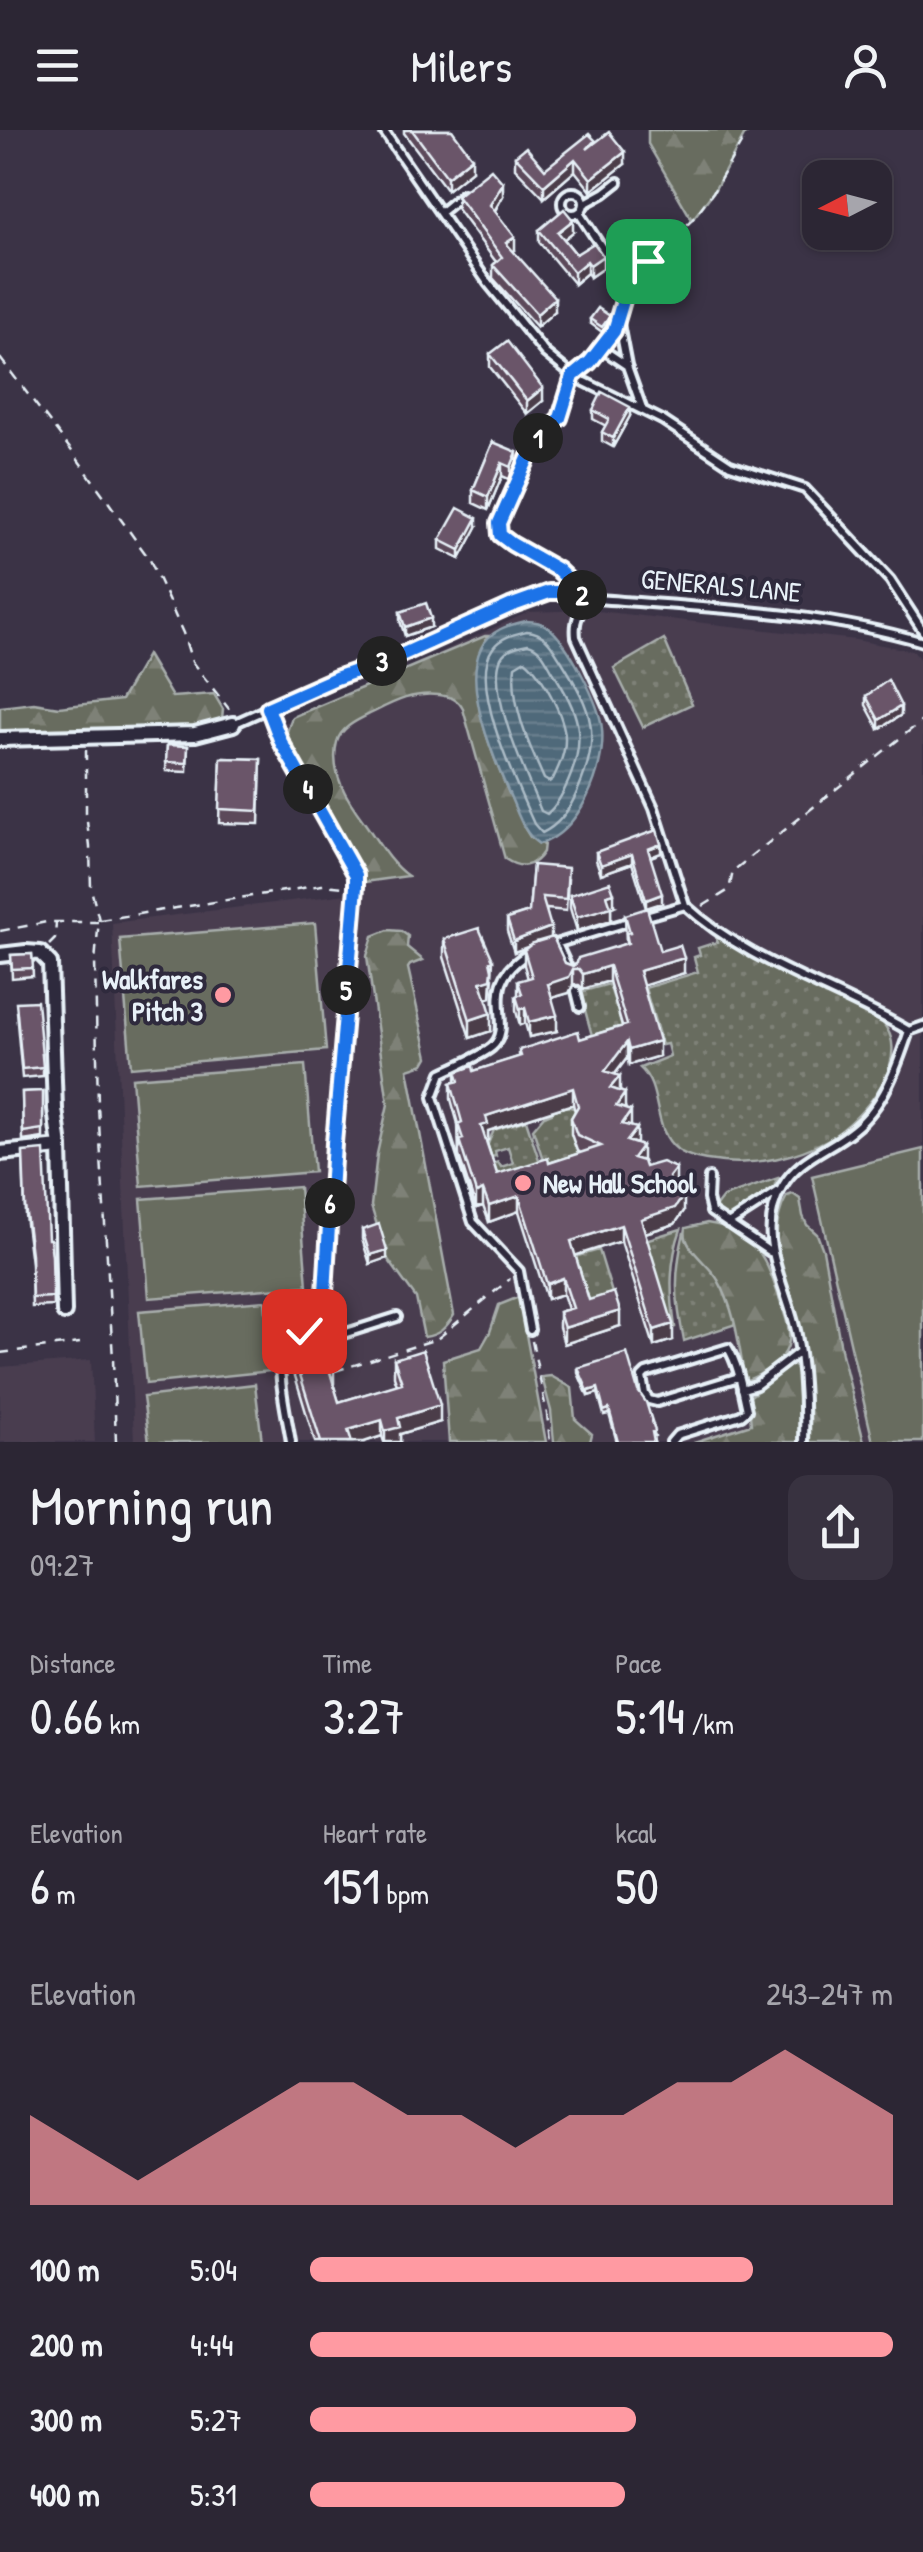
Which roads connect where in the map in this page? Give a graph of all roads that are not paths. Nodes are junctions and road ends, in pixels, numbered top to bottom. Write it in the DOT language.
graph roads {
  1 [pos="383,130"];
  2 [pos="618,182"];
  3 [pos="475,184"];
  4 [pos="584,204"];
  5 [pos="440,213"];
  6 [pos="579,213"];
  7 [pos="618,320"];
  8 [pos="602,349"];
  9 [pos="627,366"];
  10 [pos="573,376"];
  11 [pos="642,410"];
  12 [pos="585,596"];
  13 [pos="598,598"];
  14 [pos="923,631"];
  15 [pos="923,642"];
  16 [pos="268,708"];
  17 [pos="236,723"];
  18 [pos="0,739"];
  19 [pos="685,905"];
  20 [pos="556,944"];
  21 [pos="0,956"];
  22 [pos="571,975"];
  23 [pos="576,991"];
  24 [pos="580,1007"];
  25 [pos="923,1026"];
  26 [pos="909,1031"];
  27 [pos="60,1147"];
  28 [pos="0,1153"];
  29 [pos="709,1178"];
  30 [pos="780,1190"];
  31 [pos="728,1224"];
  32 [pos="771,1252"];
  33 [pos="64,1312"];
  34 [pos="396,1317"];
  35 [pos="322,1321"];
  36 [pos="530,1330"];
  37 [pos="800,1352"];
  38 [pos="739,1376"];
  39 [pos="742,1389"];
  40 [pos="291,1442"];
  41 [pos="672,1442"];
  42 [pos="804,1442"];
  1 -- 5 [label="lane"];
  2 -- 4 [label="lane"];
  3 -- 5 [label="lane"];
  4 -- 6 [label="lane"];
  4 -- 6 [label="lane"];
  5 -- 10 [label="lane"];
  6 -- 7 [label="lane"];
  7 -- 8 [label="lane"];
  7 -- 9 [label="lane"];
  8 -- 9 [label="lane"];
  8 -- 10 [label="lane"];
  9 -- 11 [label="lane"];
  10 -- 11 [label="lane"];
  10 -- 12 [label="lane"];
  11 -- 14 [label="lane"];
  12 -- 13 [label="lane, GENERALS LANE"];
  12 -- 16 [label="lane, GENERALS LANE"];
  13 -- 15 [label="lane, GENERALS LANE"];
  13 -- 19 [label="lane"];
  16 -- 17 [label="lane, GENERALS LANE"];
  16 -- 35 [label="lane"];
  17 -- 18 [label="street, GENERALS LANE"];
  19 -- 20 [label="lane"];
  19 -- 26 [label="lane"];
  20 -- 22 [label="lane"];
  20 -- 36 [label="lane"];
  21 -- 27 [label="street"];
  23 -- 24 [label="lane"];
  25 -- 26 [label="lane"];
  26 -- 30 [label="lane"];
  27 -- 28 [label="street"];
  27 -- 33 [label="street"];
  29 -- 31 [label="lane"];
  30 -- 31 [label="lane"];
  30 -- 32 [label="lane"];
  31 -- 32 [label="lane"];
  32 -- 37 [label="lane"];
  34 -- 35 [label="lane"];
  35 -- 40 [label="lane"];
  37 -- 39 [label="lane"];
  37 -- 42 [label="lane"];
  38 -- 38 [label="lane"];
  38 -- 39 [label="lane"];
  39 -- 41 [label="lane"];
}
